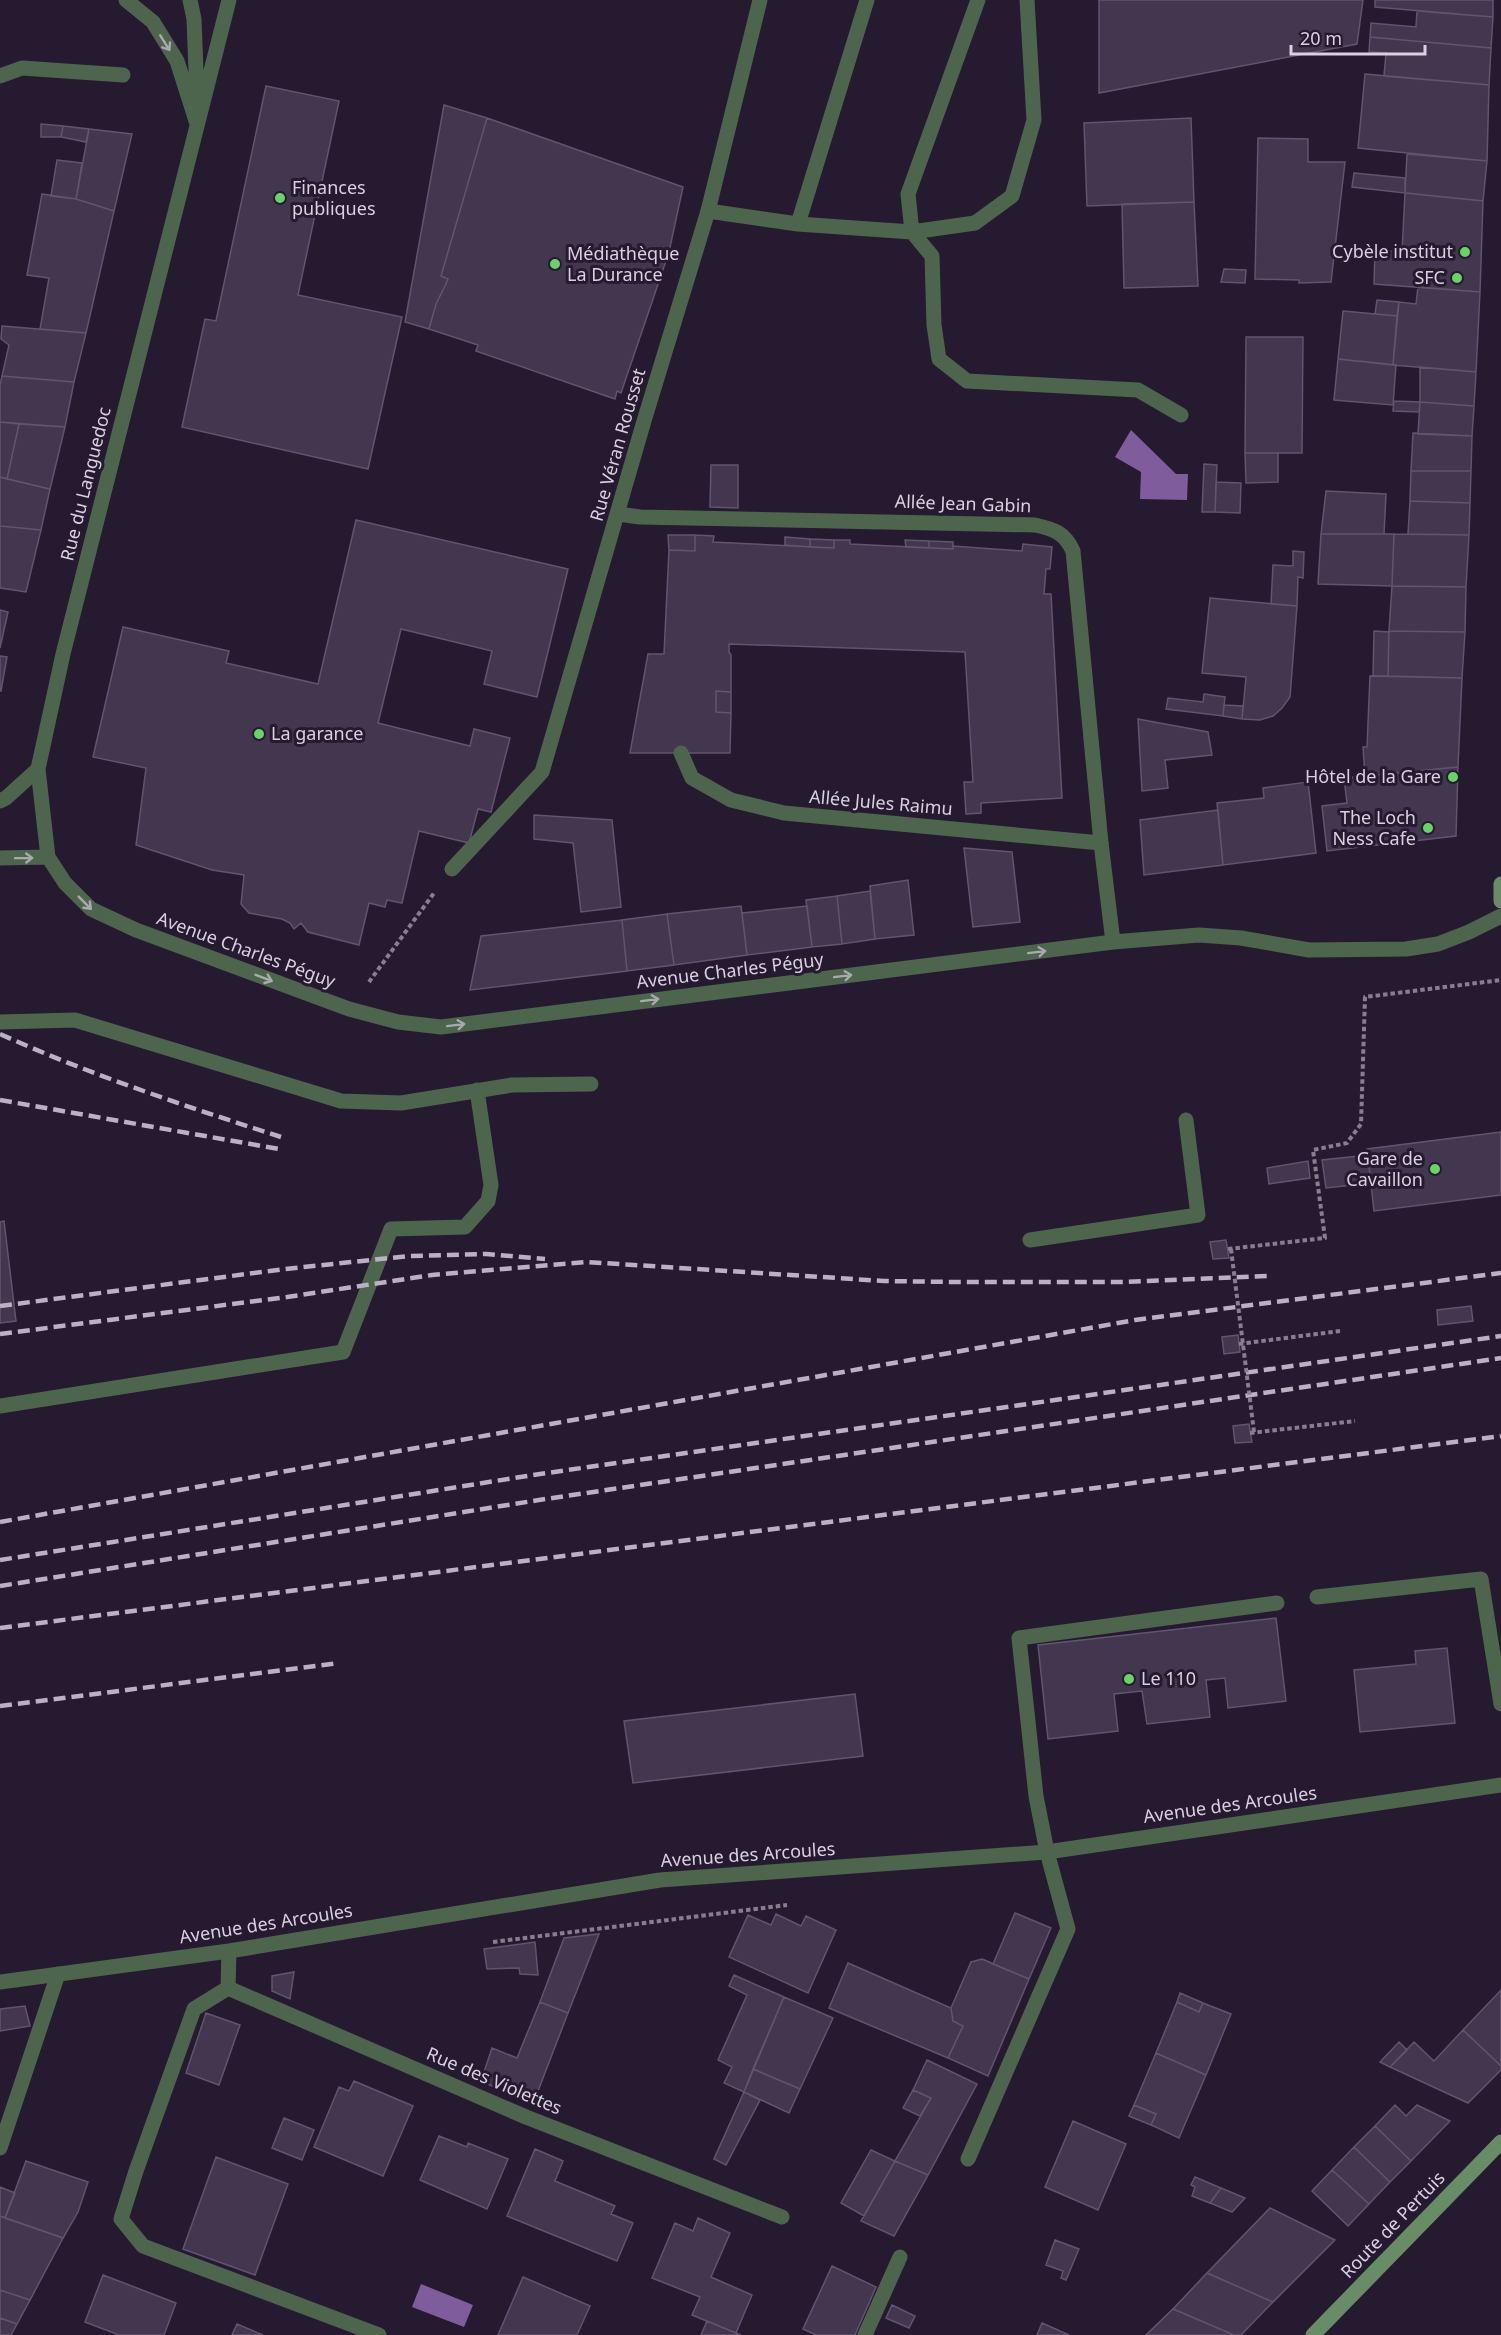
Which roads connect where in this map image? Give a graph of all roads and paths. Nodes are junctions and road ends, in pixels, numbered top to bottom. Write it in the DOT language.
graph roads {
  1 [pos="126,0"];
  2 [pos="190,0"];
  3 [pos="229,0"];
  4 [pos="760,0"];
  5 [pos="867,0"];
  6 [pos="978,0"];
  7 [pos="1027,0"];
  8 [pos="123,75"];
  9 [pos="0,76"];
  10 [pos="197,124"];
  11 [pos="708,211"];
  12 [pos="798,224"];
  13 [pos="912,232"];
  14 [pos="1181,415"];
  15 [pos="618,514"];
  16 [pos="681,753"];
  17 [pos="38,769"];
  18 [pos="0,801"];
  19 [pos="1101,843"];
  20 [pos="48,857"];
  21 [pos="0,858"];
  22 [pos="452,868"];
  23 [pos="1501,884"];
  24 [pos="1501,901"];
  25 [pos="1501,916"];
  26 [pos="1113,942"];
  27 [pos="1501,980"];
  28 [pos="349,1009"];
  29 [pos="0,1022"];
  30 [pos="591,1084"];
  31 [pos="477,1090"];
  32 [pos="1186,1120"];
  33 [pos="1030,1240"];
  34 [pos="1340,1331"];
  35 [pos="1241,1344"];
  36 [pos="0,1407"];
  37 [pos="1355,1421"];
  38 [pos="1317,1597"];
  39 [pos="1278,1603"];
  40 [pos="1501,1704"];
  41 [pos="1501,1785"];
  42 [pos="1047,1852"];
  43 [pos="229,1951"];
  44 [pos="58,1974"];
  45 [pos="0,1982"];
  46 [pos="228,1988"];
  47 [pos="1501,2142"];
  48 [pos="0,2148"];
  49 [pos="968,2159"];
  50 [pos="782,2217"];
  51 [pos="900,2257"];
  52 [pos="379,2335"];
  53 [pos="865,2335"];
  54 [pos="1313,2335"];
  1 -- 10 [label="street, one-way"];
  2 -- 10 [label="street, Rue du Languedoc"];
  3 -- 10 [label="street, Rue du Languedoc"];
  4 -- 11 [label="street, Rue Véran Rousset"];
  5 -- 12 [label="street"];
  6 -- 13 [label="street"];
  7 -- 13 [label="street"];
  8 -- 9 [label="street"];
  10 -- 17 [label="street, Rue du Languedoc"];
  11 -- 12 [label="street"];
  11 -- 15 [label="street, Rue Véran Rousset"];
  12 -- 13 [label="street"];
  13 -- 14 [label="street"];
  15 -- 19 [label="street, Allée Jean Gabin"];
  15 -- 22 [label="street, Rue Véran Rousset"];
  16 -- 19 [label="street, Allée Jules Raimu"];
  17 -- 18 [label="street"];
  17 -- 20 [label="street, Rue du Languedoc"];
  19 -- 26 [label="street, Allée Jean Gabin"];
  21 -- 20 [label="street, one-way"];
  20 -- 28 [label="street, Avenue Charles Péguy, one-way"];
  22 -- 28 [label="path"];
  23 -- 24 [label="main road"];
  25 -- 26 [label="street, Avenue Charles Péguy"];
  28 -- 26 [label="street, Avenue Charles Péguy, one-way"];
  27 -- 35 [label="path, bridge"];
  29 -- 31 [label="street"];
  30 -- 31 [label="street"];
  31 -- 36 [label="street"];
  32 -- 33 [label="street"];
  34 -- 35 [label="path"];
  35 -- 37 [label="path, bridge"];
  38 -- 40 [label="street"];
  39 -- 42 [label="street"];
  41 -- 42 [label="street, Avenue des Arcoules"];
  42 -- 43 [label="street, Avenue des Arcoules"];
  42 -- 49 [label="street"];
  43 -- 44 [label="street, Avenue des Arcoules"];
  43 -- 46 [label="street"];
  44 -- 45 [label="street, Avenue des Arcoules"];
  44 -- 48 [label="street"];
  46 -- 50 [label="street, Rue des Violettes"];
  46 -- 52 [label="street"];
  47 -- 54 [label="main road, Route de Pertuis"];
  51 -- 53 [label="street"];
}
